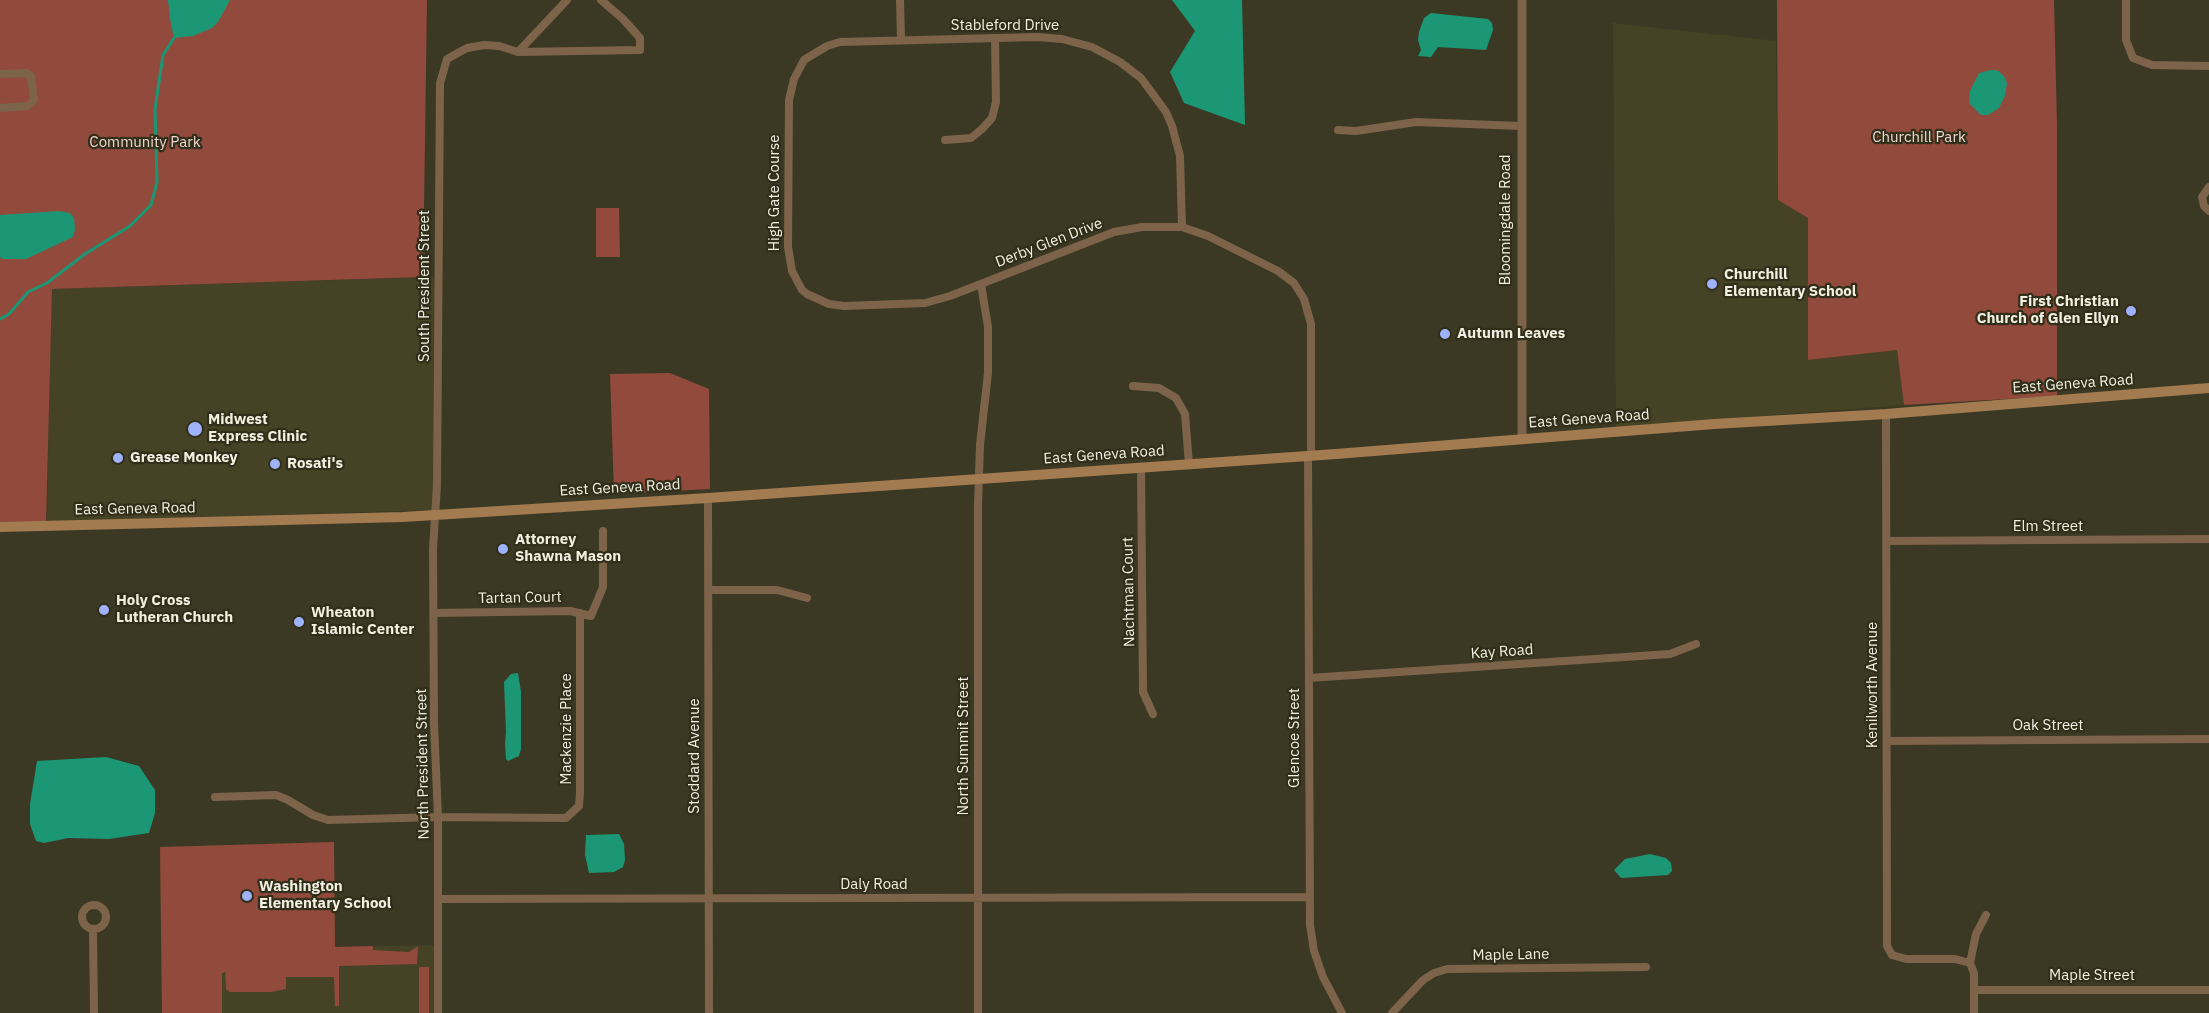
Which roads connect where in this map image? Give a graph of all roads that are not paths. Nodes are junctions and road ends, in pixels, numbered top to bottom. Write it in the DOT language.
graph roads {
  1 [pos="567,0"];
  2 [pos="601,0"];
  3 [pos="900,0"];
  4 [pos="1522,0"];
  5 [pos="2126,0"];
  6 [pos="995,38"];
  7 [pos="901,40"];
  8 [pos="518,52"];
  9 [pos="2209,66"];
  10 [pos="0,74"];
  11 [pos="791,87"];
  12 [pos="0,108"];
  13 [pos="1521,126"];
  14 [pos="1338,130"];
  15 [pos="945,140"];
  16 [pos="2209,188"];
  17 [pos="2209,211"];
  18 [pos="1182,228"];
  19 [pos="1294,283"];
  20 [pos="981,284"];
  21 [pos="807,294"];
  22 [pos="1133,386"];
  23 [pos="2209,388"];
  24 [pos="1886,414"];
  25 [pos="1522,439"];
  26 [pos="1310,455"];
  27 [pos="1189,464"];
  28 [pos="1141,467"];
  29 [pos="978,478"];
  30 [pos="708,498"];
  31 [pos="436,514"];
  32 [pos="0,527"];
  33 [pos="603,531"];
  34 [pos="2209,539"];
  35 [pos="1887,541"];
  36 [pos="708,590"];
  37 [pos="807,598"];
  38 [pos="434,613"];
  39 [pos="580,613"];
  40 [pos="1696,644"];
  41 [pos="1309,678"];
  42 [pos="1153,714"];
  43 [pos="2209,739"];
  44 [pos="1887,741"];
  45 [pos="215,797"];
  46 [pos="438,817"];
  47 [pos="1309,897"];
  48 [pos="978,898"];
  49 [pos="438,899"];
  50 [pos="709,899"];
  51 [pos="1986,915"];
  52 [pos="93,929"];
  53 [pos="1970,963"];
  54 [pos="1646,967"];
  55 [pos="1974,990"];
  56 [pos="2209,990"];
  57 [pos="94,1013"];
  58 [pos="438,1013"];
  59 [pos="709,1013"];
  60 [pos="978,1013"];
  61 [pos="1342,1013"];
  62 [pos="1392,1013"];
  63 [pos="1974,1013"];
  1 -- 8 [label="street"];
  2 -- 8 [label="street"];
  3 -- 7 [label="street"];
  4 -- 13 [label="street, Bloomingdale Road"];
  5 -- 9 [label="street"];
  6 -- 7 [label="street, Stableford Drive"];
  6 -- 15 [label="street"];
  6 -- 18 [label="street, Stableford Drive"];
  7 -- 11 [label="street, Stableford Drive"];
  8 -- 31 [label="street, South President Street"];
  10 -- 12 [label="street"];
  11 -- 21 [label="street, High Gate Course"];
  13 -- 14 [label="street"];
  13 -- 25 [label="street, Bloomingdale Road"];
  16 -- 17 [label="street"];
  18 -- 19 [label="street, Derby Glen Drive"];
  18 -- 20 [label="street, Derby Glen Drive"];
  19 -- 26 [label="street, Glencoe Street"];
  20 -- 21 [label="street, Derby Glen Drive"];
  20 -- 29 [label="street, North Summit Street"];
  22 -- 27 [label="street"];
  23 -- 24 [label="main road, East Geneva Road"];
  24 -- 25 [label="main road, East Geneva Road"];
  24 -- 35 [label="street, Kenilworth Avenue"];
  25 -- 26 [label="main road, East Geneva Road"];
  26 -- 27 [label="main road, East Geneva Road"];
  26 -- 41 [label="street, Glencoe Street"];
  27 -- 28 [label="main road, East Geneva Road"];
  28 -- 29 [label="main road, East Geneva Road"];
  28 -- 42 [label="street, Nachtman Court"];
  29 -- 30 [label="main road, East Geneva Road"];
  29 -- 48 [label="street, North Summit Street"];
  30 -- 31 [label="main road, East Geneva Road"];
  30 -- 36 [label="street, Stoddard Avenue"];
  31 -- 32 [label="main road, East Geneva Road"];
  31 -- 38 [label="street, North President Street"];
  33 -- 39 [label="street, Tartan Court"];
  34 -- 35 [label="street, Elm Street"];
  35 -- 44 [label="street, Kenilworth Avenue"];
  36 -- 37 [label="street"];
  36 -- 50 [label="street, Stoddard Avenue"];
  38 -- 39 [label="street, Tartan Court"];
  38 -- 46 [label="street, North President Street"];
  39 -- 46 [label="street, Mackenzie Place"];
  40 -- 41 [label="street, Kay Road"];
  41 -- 47 [label="street, Glencoe Street"];
  43 -- 44 [label="street, Oak Street"];
  44 -- 53 [label="street, Kenilworth Avenue"];
  45 -- 46 [label="street, Mackenzie Place"];
  46 -- 49 [label="street, North President Street"];
  47 -- 48 [label="street, Daly Road"];
  47 -- 61 [label="street, Glencoe Street"];
  48 -- 50 [label="street, Daly Road"];
  48 -- 60 [label="street, North Summit Street"];
  49 -- 50 [label="street, Daly Road"];
  49 -- 58 [label="street, North President Street"];
  50 -- 59 [label="street, Stoddard Avenue"];
  51 -- 53 [label="street"];
  52 -- 57 [label="street"];
  53 -- 55 [label="street"];
  54 -- 62 [label="street, Maple Lane"];
  55 -- 56 [label="street, Maple Street"];
  55 -- 63 [label="street"];
}
